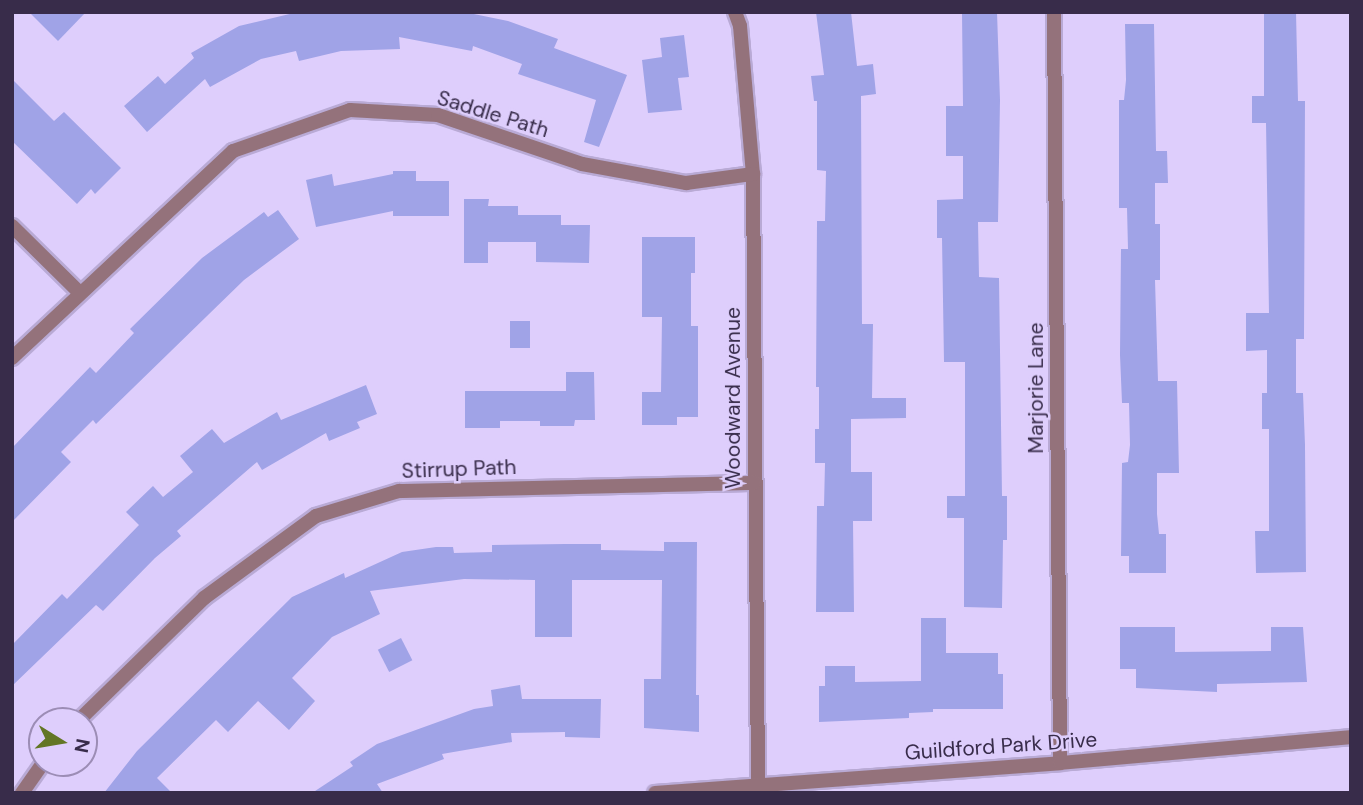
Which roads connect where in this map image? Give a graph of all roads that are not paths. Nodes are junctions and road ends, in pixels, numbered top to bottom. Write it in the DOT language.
graph roads {
  1 [pos="735,12"];
  2 [pos="1054,12"];
  3 [pos="753,174"];
  4 [pos="12,226"];
  5 [pos="79,292"];
  6 [pos="12,358"];
  7 [pos="754,483"];
  8 [pos="92,707"];
  9 [pos="1351,737"];
  10 [pos="1060,763"];
  11 [pos="33,777"];
  12 [pos="758,786"];
  13 [pos="22,793"];
  14 [pos="654,793"];
  1 -- 3 [label="street, Woodward Avenue"];
  2 -- 10 [label="street, Marjorie Lane"];
  3 -- 5 [label="street, Saddle Path"];
  3 -- 7 [label="street, Woodward Avenue"];
  4 -- 5 [label="street"];
  5 -- 6 [label="street, Saddle Path"];
  7 -- 8 [label="street, Stirrup Path"];
  7 -- 12 [label="street, Woodward Avenue"];
  9 -- 10 [label="street, Guildford Park Drive"];
  10 -- 12 [label="street, Guildford Park Drive"];
  11 -- 13 [label="street"];
  12 -- 14 [label="street, Guildford Park Drive"];
}
